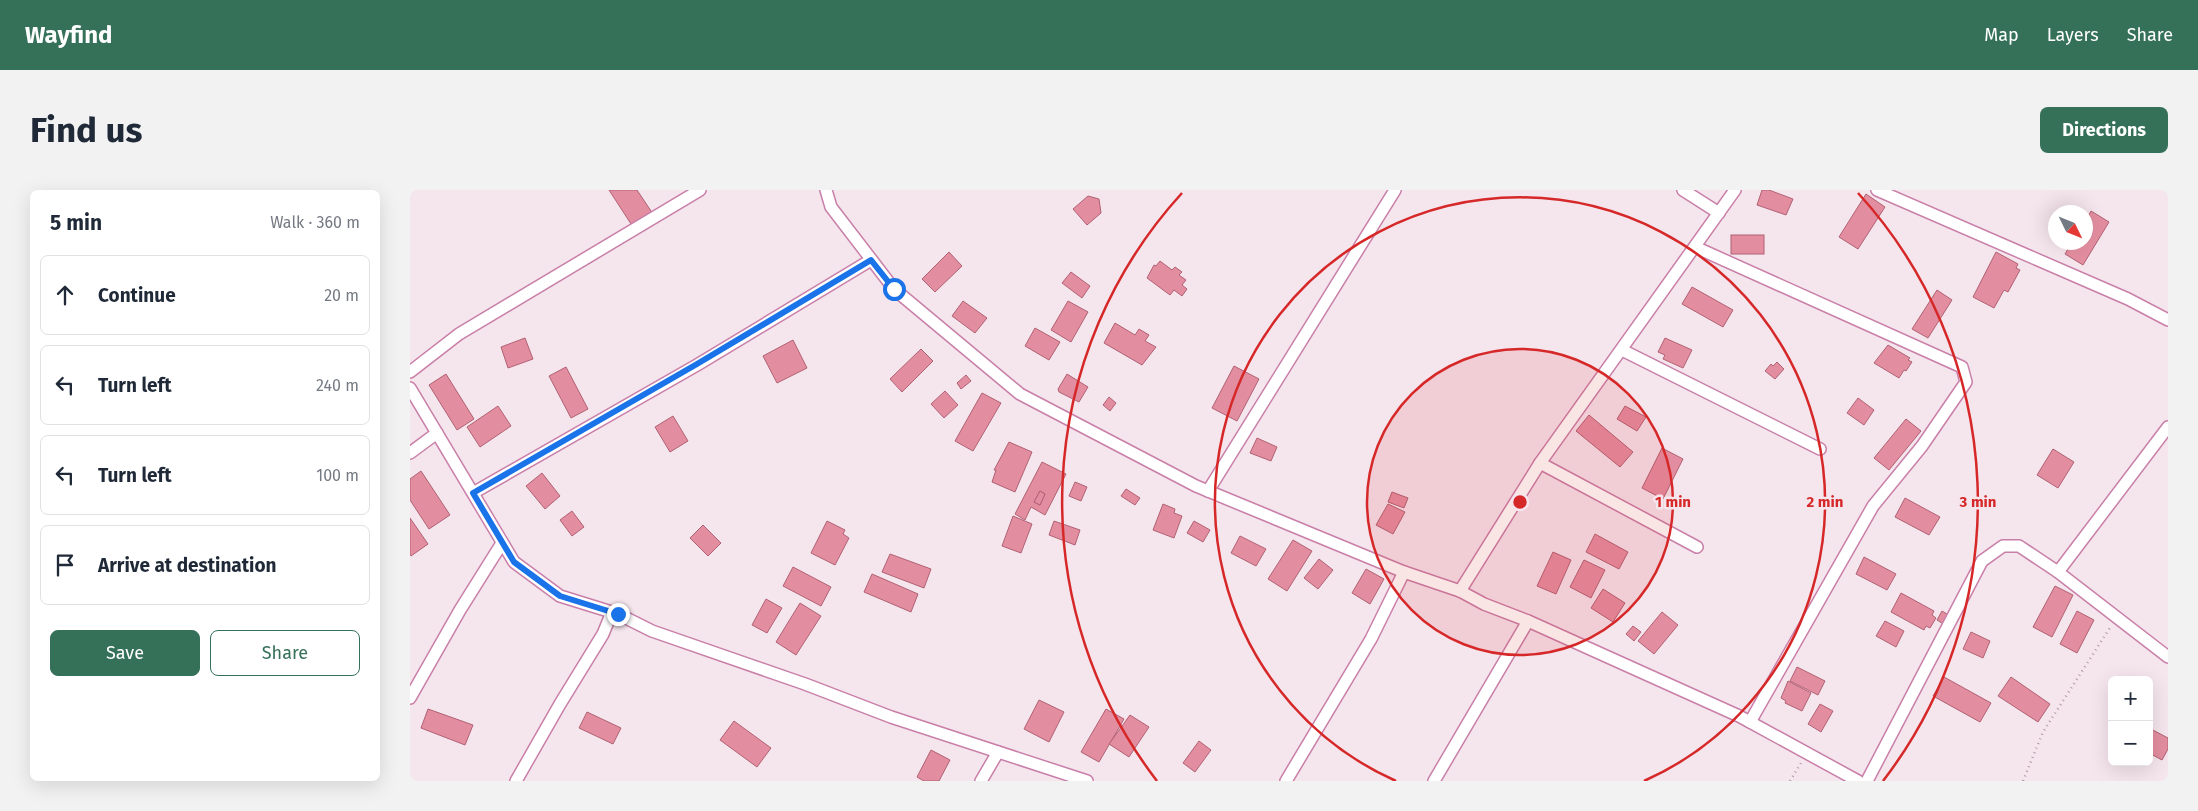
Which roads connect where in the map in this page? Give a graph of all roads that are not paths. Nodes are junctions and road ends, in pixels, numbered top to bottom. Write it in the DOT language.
graph roads {
  1 [pos="700,190"];
  2 [pos="826,190"];
  3 [pos="1395,190"];
  4 [pos="1683,190"];
  5 [pos="1735,190"];
  6 [pos="1877,190"];
  7 [pos="1719,213"];
  8 [pos="1695,248"];
  9 [pos="871,260"];
  10 [pos="2168,320"];
  11 [pos="1622,350"];
  12 [pos="410,372"];
  13 [pos="410,388"];
  14 [pos="2168,427"];
  15 [pos="437,432"];
  16 [pos="1820,449"];
  17 [pos="410,453"];
  18 [pos="1540,464"];
  19 [pos="1208,491"];
  20 [pos="473,493"];
  21 [pos="502,543"];
  22 [pos="1697,547"];
  23 [pos="1404,572"];
  24 [pos="2058,572"];
  25 [pos="1460,591"];
  26 [pos="612,612"];
  27 [pos="1528,621"];
  28 [pos="2168,657"];
  29 [pos="410,698"];
  30 [pos="1750,722"];
  31 [pos="998,752"];
  32 [pos="516,781"];
  33 [pos="981,781"];
  34 [pos="1087,781"];
  35 [pos="1286,781"];
  36 [pos="1434,781"];
  37 [pos="1858,781"];
  38 [pos="1867,781"];
  1 -- 12 [label="street"];
  2 -- 9 [label="street"];
  3 -- 19 [label="street"];
  4 -- 7 [label="street"];
  5 -- 7 [label="street"];
  6 -- 10 [label="street"];
  7 -- 8 [label="street"];
  8 -- 11 [label="street"];
  8 -- 30 [label="street"];
  9 -- 19 [label="street"];
  9 -- 20 [label="street"];
  11 -- 16 [label="street"];
  11 -- 18 [label="street"];
  13 -- 15 [label="street"];
  14 -- 24 [label="street"];
  15 -- 17 [label="street"];
  15 -- 20 [label="street"];
  18 -- 22 [label="street"];
  18 -- 25 [label="street"];
  19 -- 23 [label="street"];
  20 -- 21 [label="street"];
  21 -- 26 [label="street"];
  21 -- 29 [label="street"];
  23 -- 25 [label="street"];
  23 -- 35 [label="street"];
  24 -- 28 [label="street"];
  24 -- 38 [label="street"];
  25 -- 27 [label="street"];
  26 -- 31 [label="street"];
  26 -- 32 [label="street"];
  27 -- 30 [label="street"];
  27 -- 36 [label="street"];
  30 -- 37 [label="street"];
  31 -- 33 [label="street"];
  31 -- 34 [label="street"];
}
